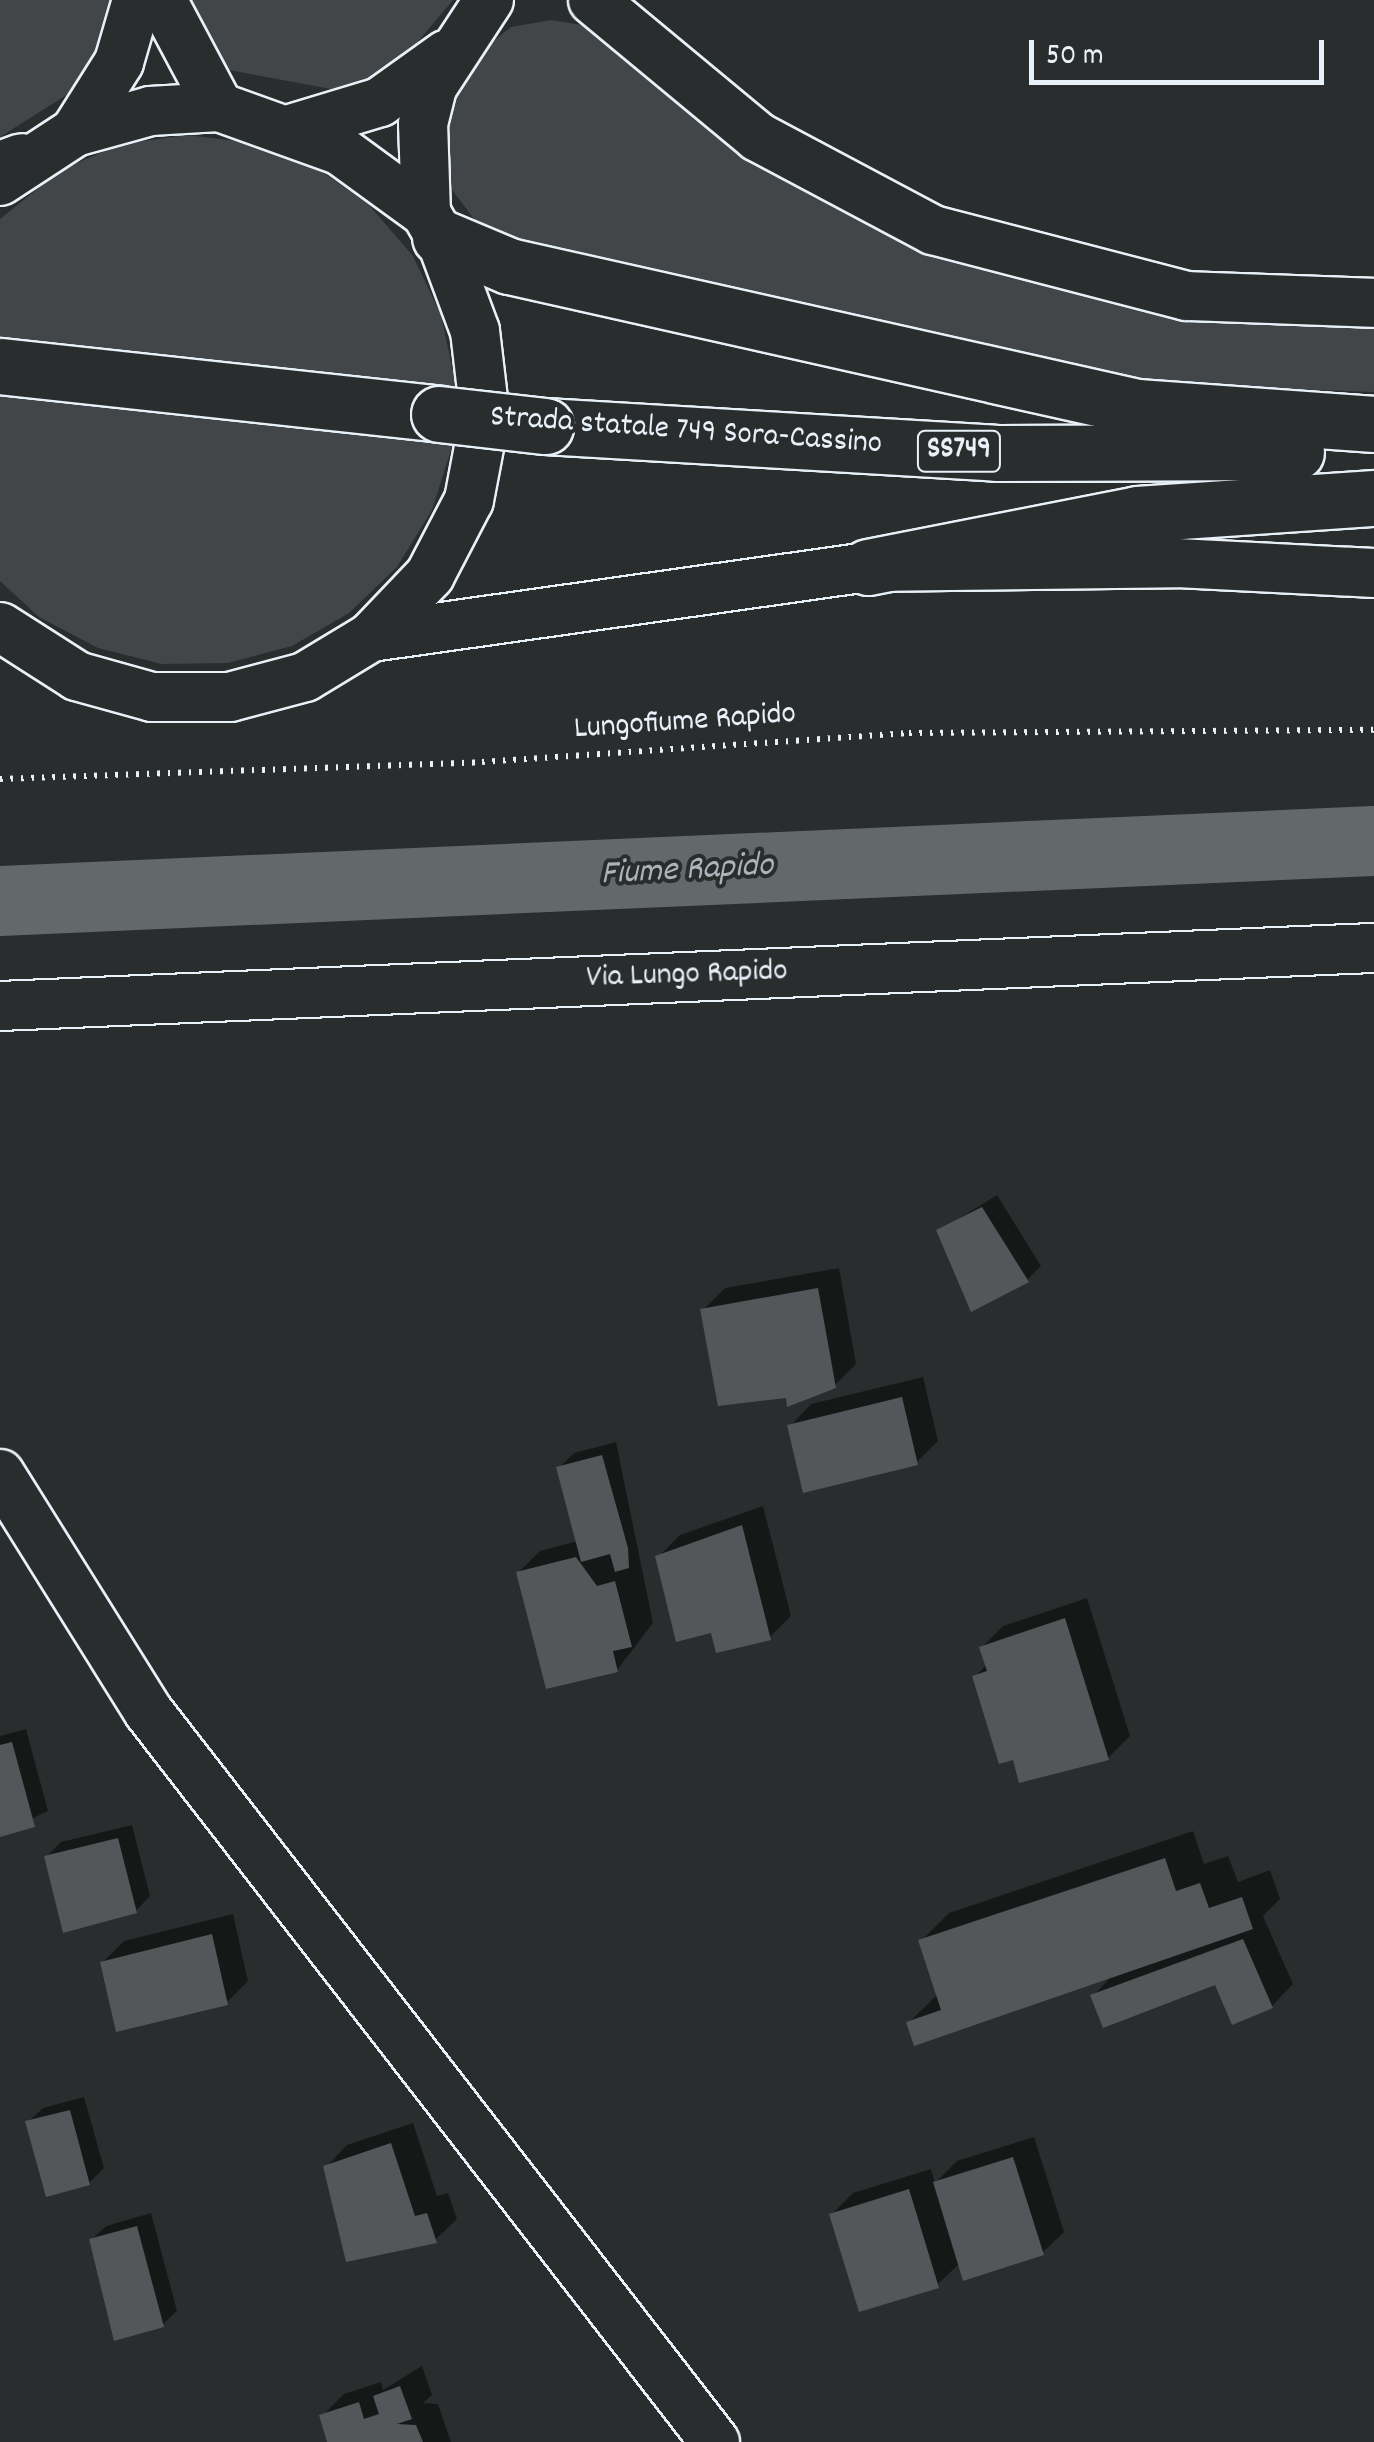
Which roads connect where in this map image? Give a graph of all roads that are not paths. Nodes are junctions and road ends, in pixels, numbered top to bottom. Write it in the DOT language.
graph roads {
  1 [pos="138,0"];
  2 [pos="162,0"];
  3 [pos="489,0"];
  4 [pos="594,0"];
  5 [pos="446,54"];
  6 [pos="219,108"];
  7 [pos="294,128"];
  8 [pos="76,132"];
  9 [pos="7,170"];
  10 [pos="433,225"];
  11 [pos="1374,303"];
  12 [pos="0,366"];
  13 [pos="1374,424"];
  14 [pos="1374,452"];
  15 [pos="1374,498"];
  16 [pos="868,568"];
  17 [pos="1374,573"];
  18 [pos="0,627"];
  19 [pos="371,638"];
  20 [pos="1374,948"];
  21 [pos="0,1006"];
  22 [pos="0,1474"];
  23 [pos="714,2442"];
  1 -- 8 [label="street"];
  2 -- 6 [label="street"];
  3 -- 5 [label="street"];
  4 -- 11 [label="street"];
  5 -- 7 [label="street"];
  5 -- 10 [label="street"];
  6 -- 7 [label="street"];
  6 -- 8 [label="street"];
  7 -- 10 [label="street"];
  8 -- 9 [label="street"];
  10 -- 13 [label="highway"];
  10 -- 19 [label="street"];
  12 -- 14 [label="highway, Strada statale 749 Sora-Cassino / SS749, bridge"];
  15 -- 16 [label="highway"];
  16 -- 17 [label="street"];
  16 -- 19 [label="street"];
  18 -- 19 [label="street"];
  20 -- 21 [label="street, Via Lungo Rapido"];
  22 -- 23 [label="street"];
}
